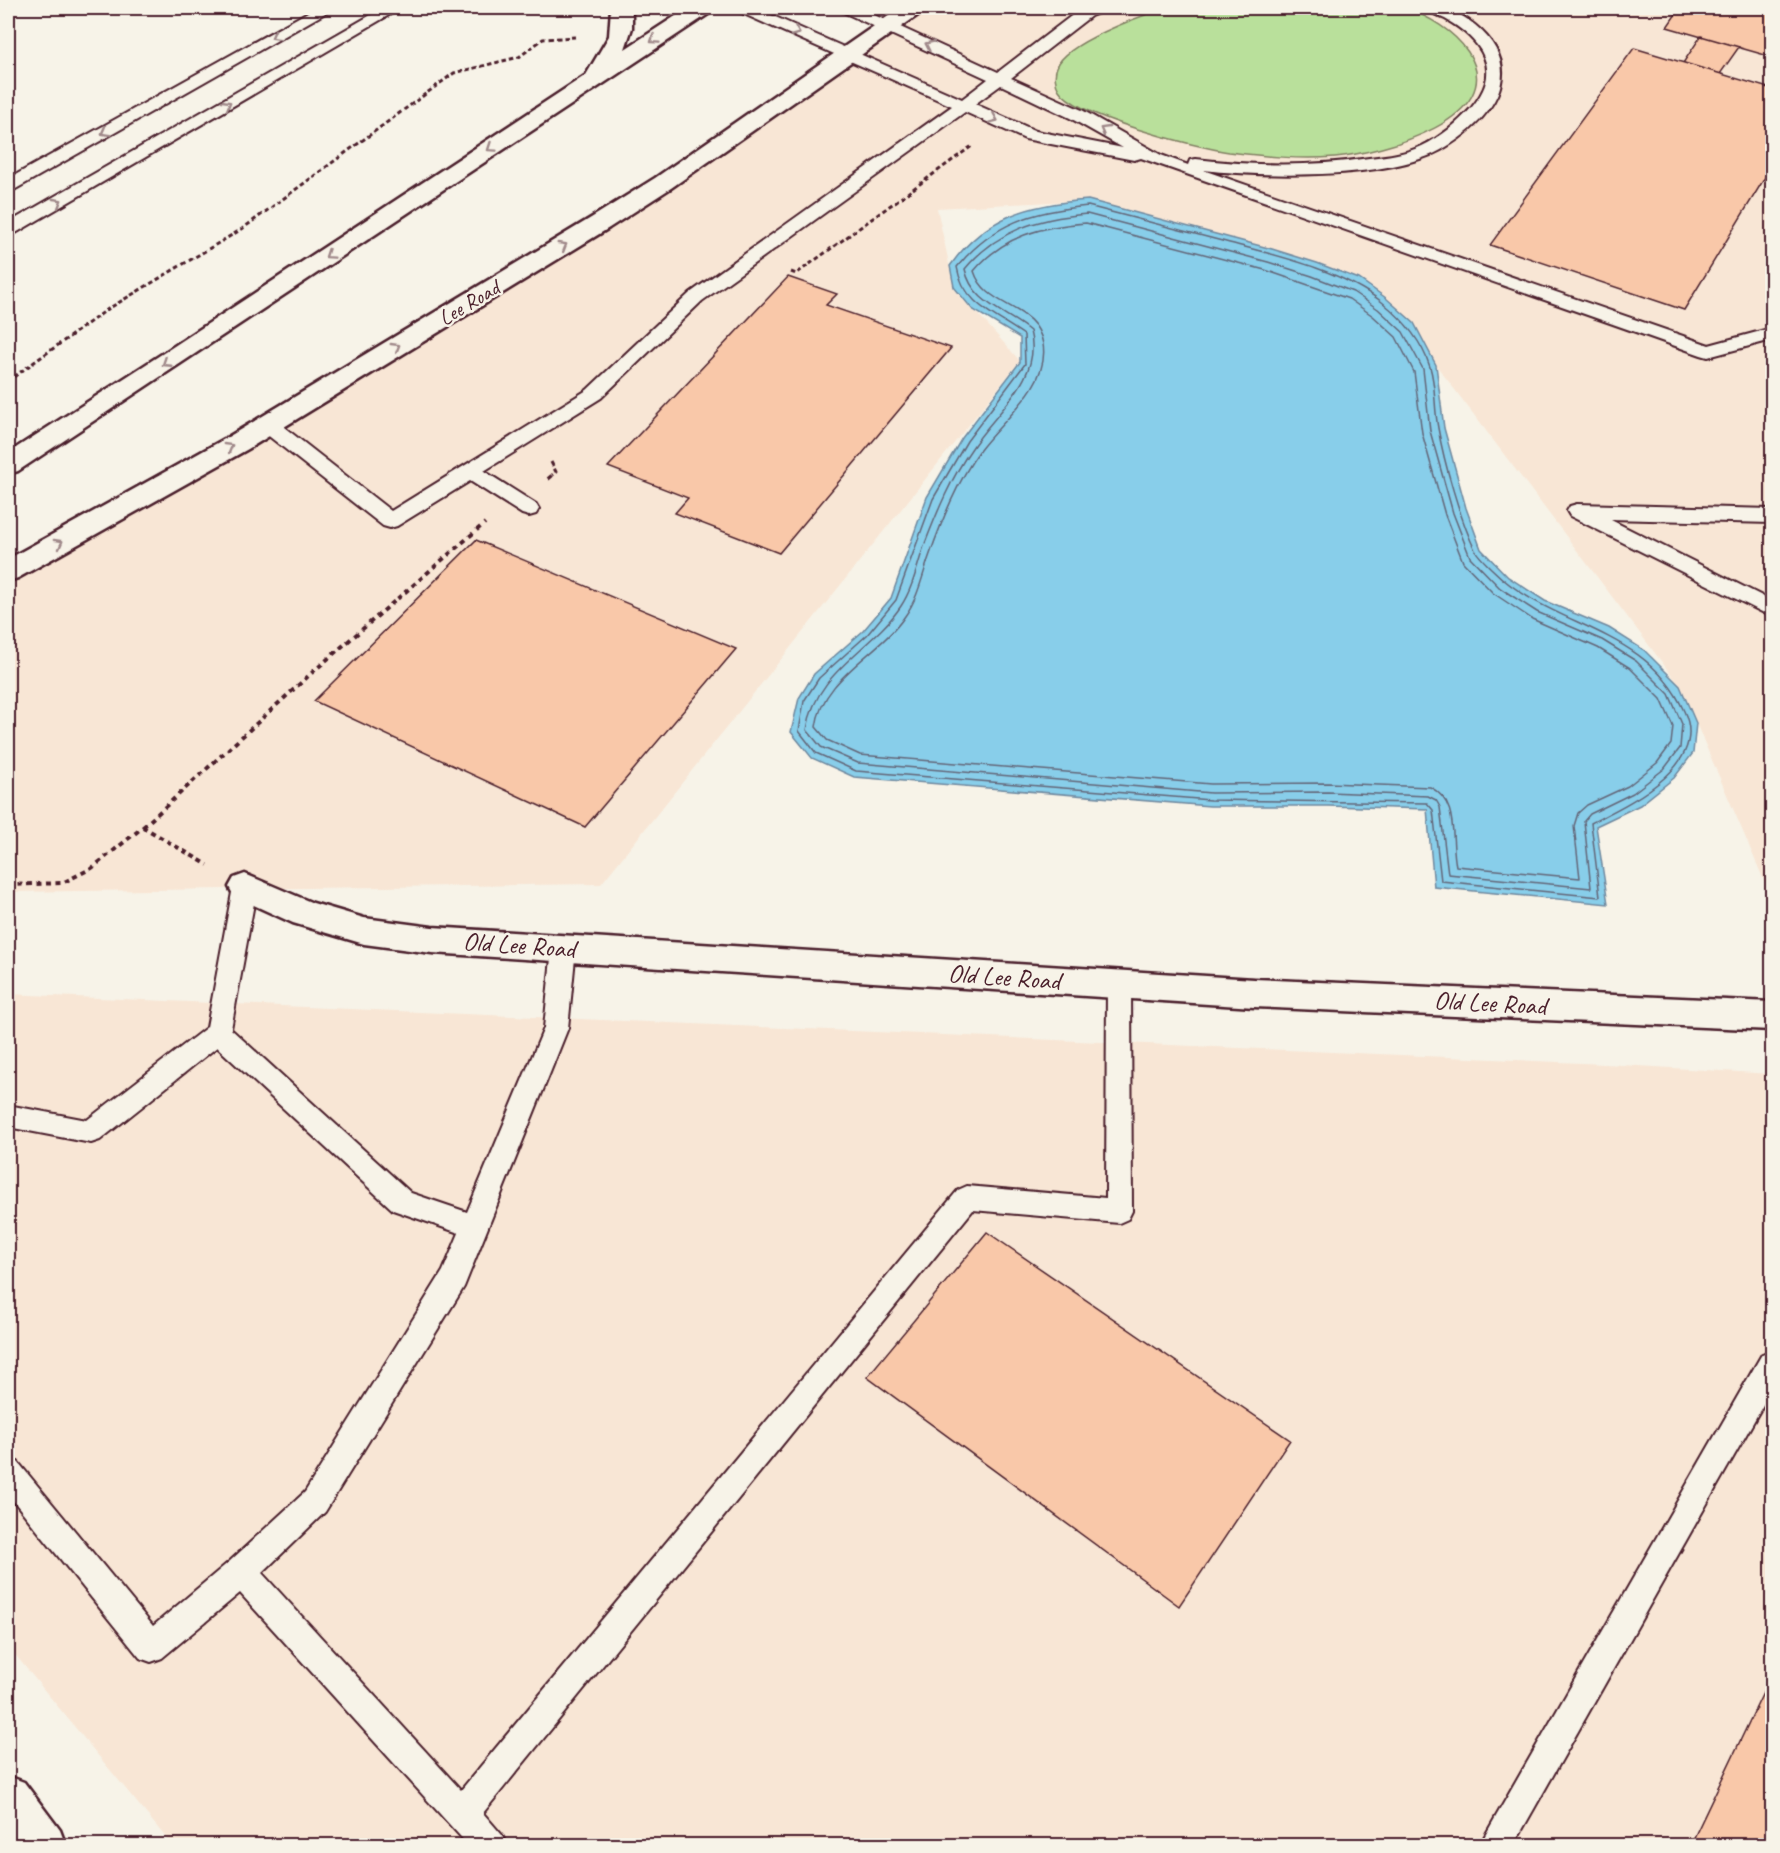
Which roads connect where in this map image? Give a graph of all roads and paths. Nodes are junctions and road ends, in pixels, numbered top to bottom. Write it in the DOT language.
graph roads {
  1 [pos="393,8"];
  2 [pos="621,8"];
  3 [pos="702,8"];
  4 [pos="743,8"];
  5 [pos="847,8"];
  6 [pos="913,8"];
  7 [pos="1434,8"];
  8 [pos="1092,9"];
  9 [pos="314,10"];
  10 [pos="887,26"];
  11 [pos="351,32"];
  12 [pos="578,37"];
  13 [pos="846,54"];
  14 [pos="998,78"];
  15 [pos="593,80"];
  16 [pos="963,106"];
  17 [pos="978,142"];
  18 [pos="1155,159"];
  19 [pos="8,186"];
  20 [pos="8,230"];
  21 [pos="788,270"];
  22 [pos="1773,334"];
  23 [pos="8,381"];
  24 [pos="268,425"];
  25 [pos="549,458"];
  26 [pos="8,465"];
  27 [pos="469,471"];
  28 [pos="523,505"];
  29 [pos="1773,516"];
  30 [pos="8,571"];
  31 [pos="1773,610"];
  32 [pos="143,827"];
  33 [pos="8,885"];
  34 [pos="245,887"];
  35 [pos="564,948"];
  36 [pos="1119,984"];
  37 [pos="1773,1016"];
  38 [pos="218,1032"];
  39 [pos="8,1116"];
  40 [pos="475,1227"];
  41 [pos="1773,1363"];
  42 [pos="8,1472"];
  43 [pos="241,1572"];
  44 [pos="8,1798"];
  45 [pos="462,1815"];
  46 [pos="44,1845"];
  47 [pos="491,1845"];
  48 [pos="1495,1845"];
  1 -- 11 [label="lane"];
  2 -- 15 [label="street"];
  3 -- 15 [label="street, one-way"];
  4 -- 13 [label="lane, one-way"];
  5 -- 10 [label="lane"];
  6 -- 10 [label="street, Lee Road"];
  7 -- 18 [label="lane"];
  8 -- 14 [label="lane"];
  9 -- 11 [label="lane"];
  9 -- 19 [label="lane, one-way"];
  10 -- 13 [label="street, Lee Road"];
  14 -- 10 [label="lane, one-way"];
  20 -- 11 [label="lane, one-way"];
  12 -- 23 [label="path"];
  13 -- 16 [label="lane"];
  24 -- 13 [label="street, Lee Road, one-way"];
  14 -- 16 [label="lane"];
  18 -- 14 [label="lane, one-way"];
  15 -- 26 [label="street, one-way"];
  16 -- 18 [label="lane, one-way"];
  16 -- 27 [label="lane"];
  17 -- 21 [label="path"];
  18 -- 22 [label="lane"];
  24 -- 27 [label="lane"];
  30 -- 24 [label="street, Lee Road, one-way"];
  25 -- 28 [label="path"];
  27 -- 28 [label="lane"];
  28 -- 32 [label="path"];
  29 -- 31 [label="lane"];
  32 -- 33 [label="path"];
  32 -- 34 [label="path"];
  34 -- 35 [label="street, Old Lee Road"];
  34 -- 38 [label="lane"];
  35 -- 36 [label="street, Old Lee Road"];
  35 -- 40 [label="lane"];
  36 -- 37 [label="street, Old Lee Road"];
  36 -- 45 [label="lane"];
  38 -- 39 [label="lane"];
  38 -- 40 [label="lane"];
  40 -- 43 [label="lane"];
  41 -- 48 [label="lane"];
  42 -- 43 [label="lane"];
  43 -- 45 [label="lane"];
  44 -- 46 [label="street"];
  45 -- 47 [label="lane"];
}
